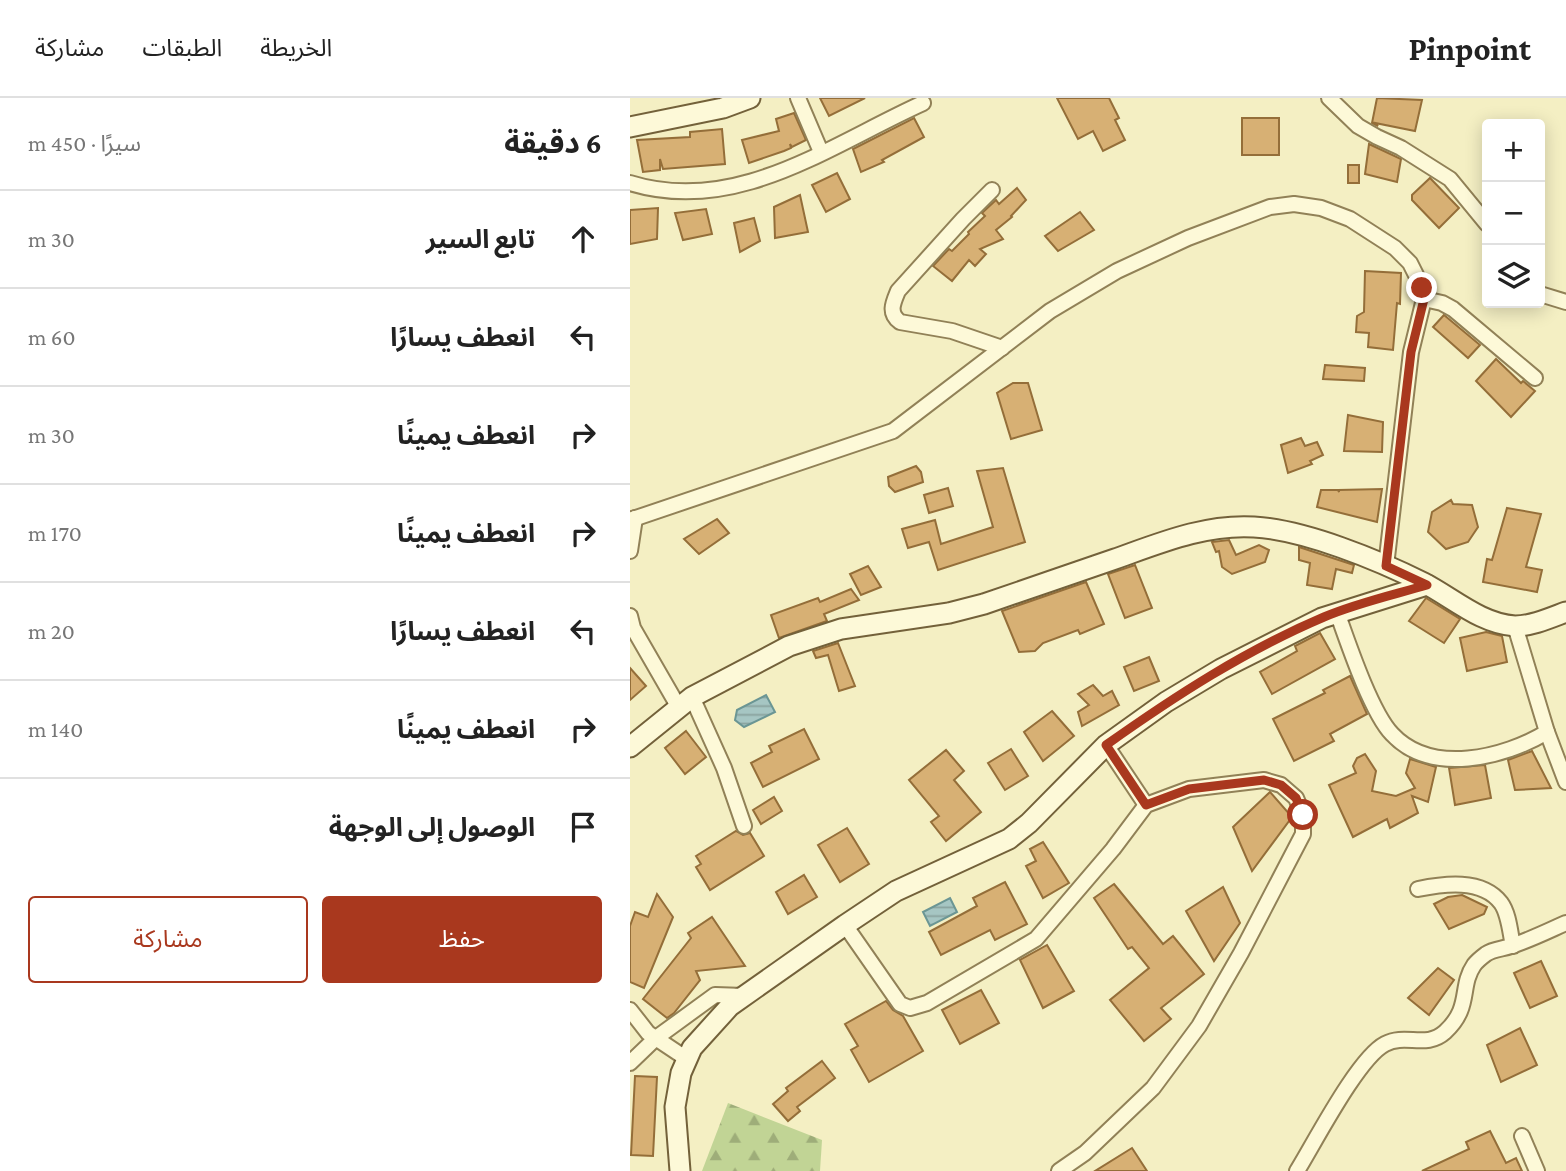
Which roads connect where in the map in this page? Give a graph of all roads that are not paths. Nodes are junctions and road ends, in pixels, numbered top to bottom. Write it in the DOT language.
graph roads {
  1 [pos="705,98"];
  2 [pos="750,98"];
  3 [pos="798,98"];
  4 [pos="1329,98"];
  5 [pos="923,103"];
  6 [pos="723,108"];
  7 [pos="630,127"];
  8 [pos="821,152"];
  9 [pos="630,183"];
  10 [pos="992,190"];
  11 [pos="1482,218"];
  12 [pos="1545,296"];
  13 [pos="1424,299"];
  14 [pos="1566,302"];
  15 [pos="1002,348"];
  16 [pos="1535,378"];
  17 [pos="632,519"];
  18 [pos="630,551"];
  19 [pos="1386,566"];
  20 [pos="1427,585"];
  21 [pos="1336,612"];
  22 [pos="1566,612"];
  23 [pos="630,616"];
  24 [pos="1515,626"];
  25 [pos="685,701"];
  26 [pos="1547,732"];
  27 [pos="1106,745"];
  28 [pos="630,747"];
  29 [pos="1566,782"];
  30 [pos="1146,805"];
  31 [pos="744,826"];
  32 [pos="1418,889"];
  33 [pos="1566,923"];
  34 [pos="845,925"];
  35 [pos="1513,946"];
  36 [pos="744,996"];
  37 [pos="630,1010"];
  38 [pos="656,1038"];
  39 [pos="687,1059"];
  40 [pos="630,1063"];
  41 [pos="1522,1136"];
  42 [pos="680,1171"];
  43 [pos="1059,1171"];
  44 [pos="1297,1171"];
  45 [pos="1537,1171"];
  1 -- 6 [label="street"];
  2 -- 6 [label="street"];
  3 -- 8 [label="street"];
  4 -- 11 [label="street"];
  5 -- 8 [label="street"];
  6 -- 7 [label="street"];
  8 -- 9 [label="street"];
  10 -- 15 [label="street"];
  12 -- 14 [label="street"];
  13 -- 15 [label="street"];
  13 -- 16 [label="street"];
  13 -- 19 [label="street"];
  15 -- 17 [label="street"];
  17 -- 18 [label="street"];
  19 -- 20 [label="street"];
  19 -- 25 [label="street"];
  20 -- 21 [label="street"];
  20 -- 24 [label="street"];
  21 -- 26 [label="street"];
  21 -- 27 [label="street"];
  22 -- 24 [label="street"];
  23 -- 25 [label="street"];
  24 -- 26 [label="street"];
  25 -- 28 [label="street"];
  25 -- 31 [label="street"];
  26 -- 29 [label="street"];
  27 -- 30 [label="street"];
  27 -- 34 [label="street"];
  30 -- 34 [label="street"];
  30 -- 43 [label="street"];
  32 -- 35 [label="street"];
  33 -- 35 [label="street"];
  34 -- 36 [label="street"];
  35 -- 44 [label="street"];
  36 -- 38 [label="street"];
  36 -- 39 [label="street"];
  37 -- 38 [label="street"];
  38 -- 39 [label="street"];
  38 -- 40 [label="street"];
  39 -- 42 [label="street"];
  41 -- 45 [label="street"];
}
